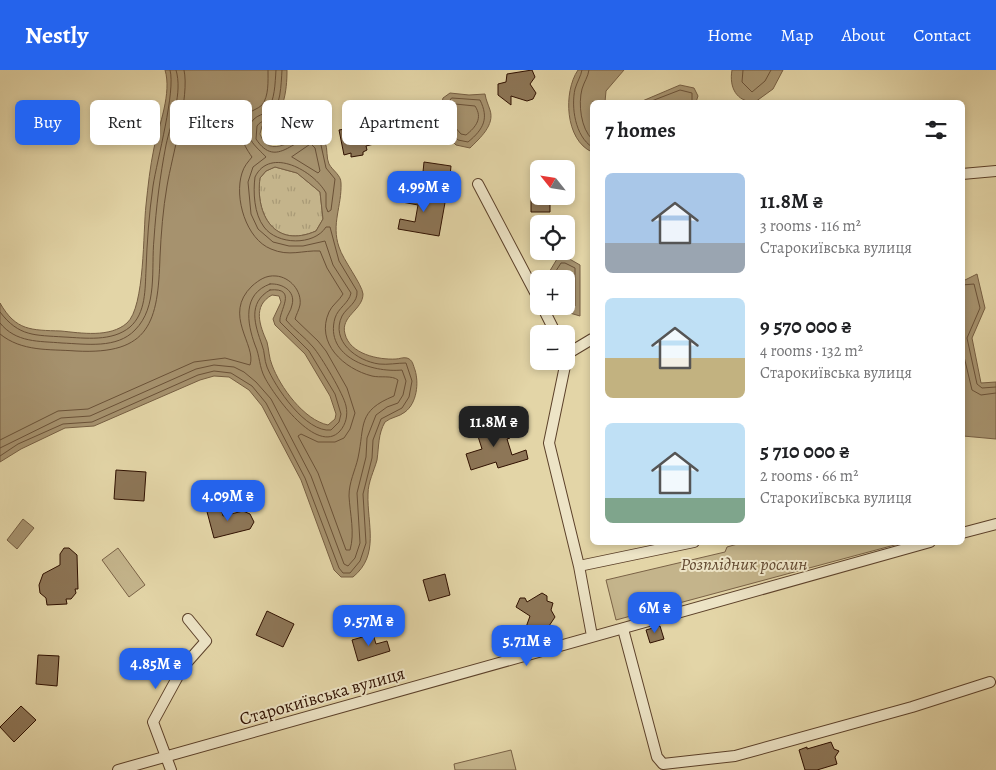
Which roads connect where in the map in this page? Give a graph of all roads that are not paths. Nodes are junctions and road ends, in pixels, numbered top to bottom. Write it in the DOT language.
graph roads {
  1 [pos="996,171"];
  2 [pos="965,174"];
  3 [pos="478,184"];
  4 [pos="530,283"];
  5 [pos="590,340"];
  6 [pos="575,351"];
  7 [pos="563,370"];
  8 [pos="996,524"];
  9 [pos="965,533"];
  10 [pos="680,545"];
  11 [pos="919,545"];
  12 [pos="579,566"];
  13 [pos="188,619"];
  14 [pos="623,629"];
  15 [pos="592,636"];
  16 [pos="990,682"];
  17 [pos="166,757"];
  18 [pos="118,770"];
  19 [pos="171,770"];
  1 -- 2 [label="street"];
  3 -- 4 [label="street"];
  5 -- 6 [label="street"];
  7 -- 12 [label="street"];
  8 -- 9 [label="street"];
  10 -- 12 [label="street"];
  11 -- 14 [label="street, Старокиївська вулиця"];
  12 -- 15 [label="street"];
  13 -- 17 [label="street"];
  14 -- 15 [label="street, Старокиївська вулиця"];
  14 -- 16 [label="street"];
  15 -- 17 [label="street, Старокиївська вулиця"];
  17 -- 18 [label="street, Старокиївська вулиця"];
  17 -- 19 [label="street"];
}
